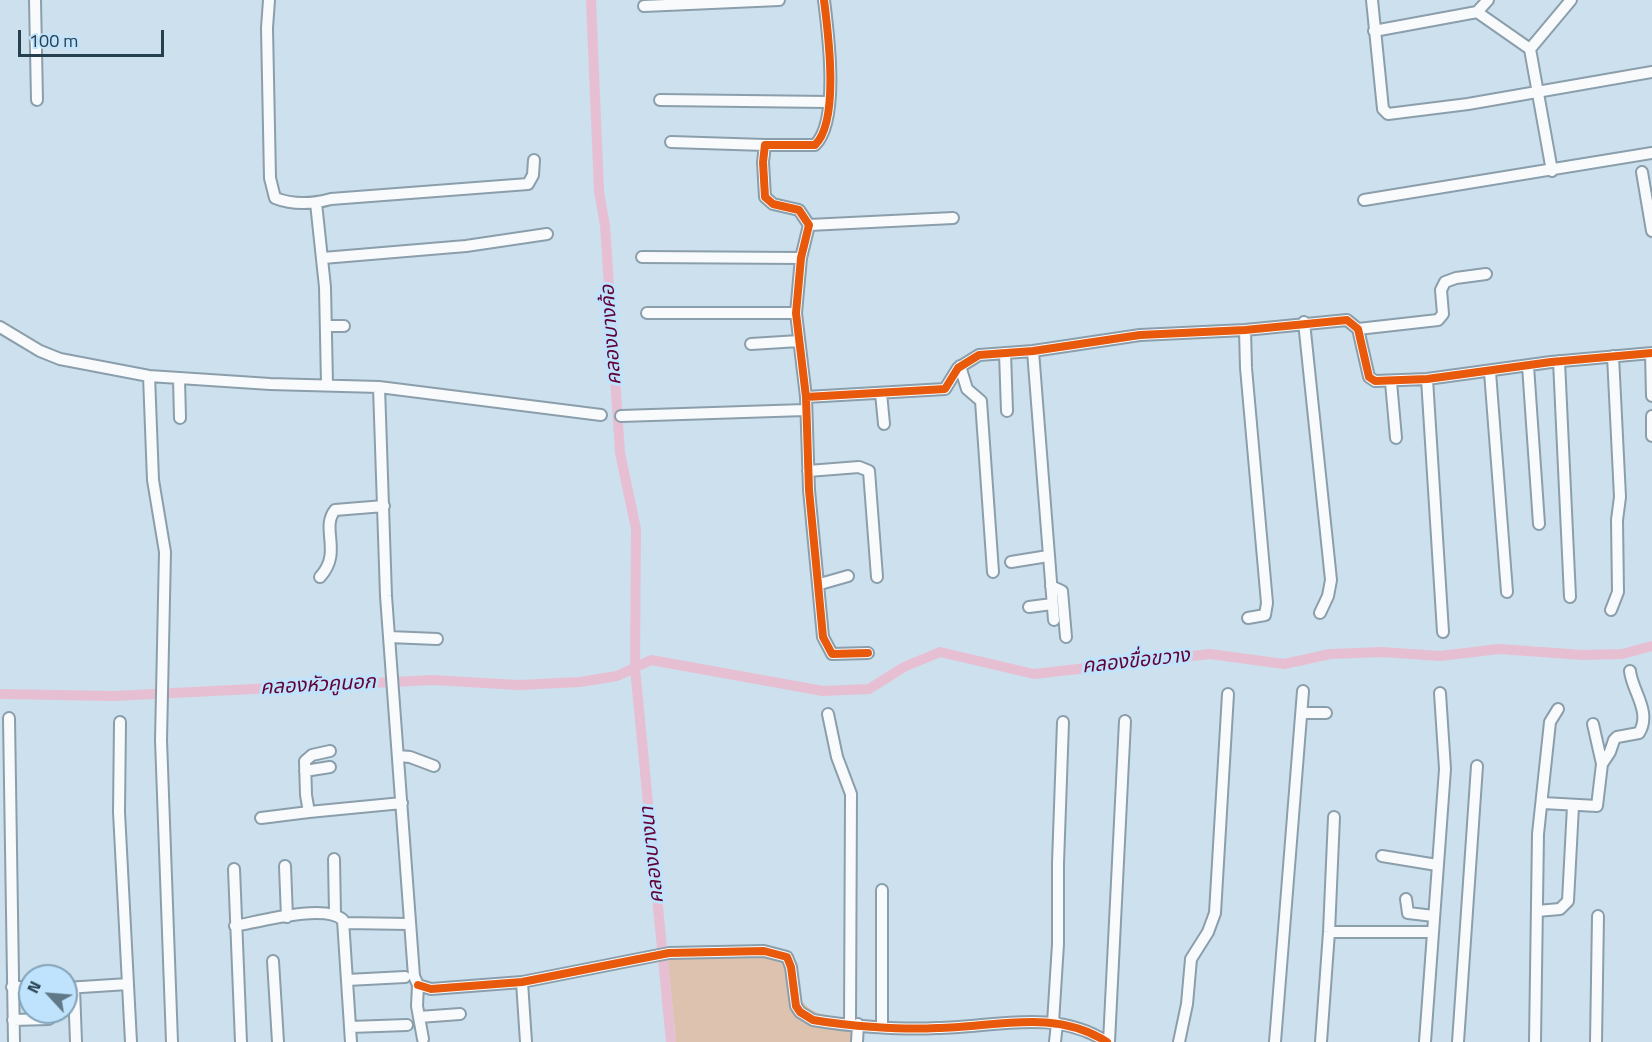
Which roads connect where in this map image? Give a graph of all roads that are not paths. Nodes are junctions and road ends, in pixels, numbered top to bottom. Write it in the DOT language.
graph roads {
  1 [pos="35,0"];
  2 [pos="269,0"];
  3 [pos="779,0"];
  4 [pos="824,0"];
  5 [pos="1372,0"];
  6 [pos="1488,0"];
  7 [pos="1571,0"];
  8 [pos="644,6"];
  9 [pos="1477,12"];
  10 [pos="1374,31"];
  11 [pos="1530,50"];
  12 [pos="1652,72"];
  13 [pos="1536,91"];
  14 [pos="37,100"];
  15 [pos="660,100"];
  16 [pos="828,102"];
  17 [pos="671,142"];
  18 [pos="765,145"];
  19 [pos="1652,153"];
  20 [pos="534,160"];
  21 [pos="1552,171"];
  22 [pos="1642,172"];
  23 [pos="1364,200"];
  24 [pos="316,203"];
  25 [pos="953,218"];
  26 [pos="809,225"];
  27 [pos="1652,231"];
  28 [pos="547,234"];
  29 [pos="642,257"];
  30 [pos="322,258"];
  31 [pos="801,258"];
  32 [pos="1486,274"];
  33 [pos="647,313"];
  34 [pos="796,314"];
  35 [pos="1304,322"];
  36 [pos="326,326"];
  37 [pos="344,326"];
  38 [pos="0,327"];
  39 [pos="1358,329"];
  40 [pos="1245,330"];
  41 [pos="800,341"];
  42 [pos="751,344"];
  43 [pos="1033,351"];
  44 [pos="1005,353"];
  45 [pos="1652,353"];
  46 [pos="1613,356"];
  47 [pos="1555,362"];
  48 [pos="960,366"];
  49 [pos="1528,366"];
  50 [pos="1490,372"];
  51 [pos="149,376"];
  52 [pos="179,379"];
  53 [pos="1427,379"];
  54 [pos="1392,382"];
  55 [pos="327,384"];
  56 [pos="379,387"];
  57 [pos="881,393"];
  58 [pos="1652,396"];
  59 [pos="806,397"];
  60 [pos="805,410"];
  61 [pos="1007,411"];
  62 [pos="601,415"];
  63 [pos="621,416"];
  64 [pos="1652,416"];
  65 [pos="180,418"];
  66 [pos="884,424"];
  67 [pos="1652,436"];
  68 [pos="1396,438"];
  69 [pos="808,471"];
  70 [pos="1560,500"];
  71 [pos="384,506"];
  72 [pos="1539,524"];
  73 [pos="1048,556"];
  74 [pos="1011,562"];
  75 [pos="993,572"];
  76 [pos="848,576"];
  77 [pos="320,577"];
  78 [pos="877,578"];
  79 [pos="820,584"];
  80 [pos="1051,586"];
  81 [pos="1507,592"];
  82 [pos="1570,597"];
  83 [pos="1052,604"];
  84 [pos="1029,607"];
  85 [pos="1611,610"];
  86 [pos="1320,613"];
  87 [pos="1248,618"];
  88 [pos="1054,620"];
  89 [pos="1443,632"];
  90 [pos="389,637"];
  91 [pos="1066,637"];
  92 [pos="438,639"];
  93 [pos="868,653"];
  94 [pos="1630,671"];
  95 [pos="1303,691"];
  96 [pos="1440,693"];
  97 [pos="1228,694"];
  98 [pos="1558,709"];
  99 [pos="1302,713"];
  100 [pos="1326,713"];
  101 [pos="828,714"];
  102 [pos="9,718"];
  103 [pos="120,722"];
  104 [pos="1063,722"];
  105 [pos="1125,722"];
  106 [pos="1593,724"];
  107 [pos="330,751"];
  108 [pos="399,756"];
  109 [pos="1602,764"];
  110 [pos="434,766"];
  111 [pos="1477,766"];
  112 [pos="330,767"];
  113 [pos="305,771"];
  114 [pos="402,803"];
  115 [pos="1543,803"];
  116 [pos="1574,806"];
  117 [pos="309,812"];
  118 [pos="1334,817"];
  119 [pos="261,818"];
  120 [pos="1382,856"];
  121 [pos="334,860"];
  122 [pos="1437,865"];
  123 [pos="285,866"];
  124 [pos="234,869"];
  125 [pos="882,890"];
  126 [pos="1406,899"];
  127 [pos="1537,911"];
  128 [pos="335,914"];
  129 [pos="1434,916"];
  130 [pos="1598,916"];
  131 [pos="287,917"];
  132 [pos="345,923"];
  133 [pos="410,924"];
  134 [pos="235,926"];
  135 [pos="1329,932"];
  136 [pos="1432,932"];
  137 [pos="0,948"];
  138 [pos="12,948"];
  139 [pos="273,961"];
  140 [pos="405,977"];
  141 [pos="347,980"];
  142 [pos="522,982"];
  143 [pos="128,984"];
  144 [pos="418,985"];
  145 [pos="12,987"];
  146 [pos="18,987"];
  147 [pos="78,987"];
  148 [pos="460,1014"];
  149 [pos="419,1017"];
  150 [pos="13,1020"];
  151 [pos="18,1020"];
  152 [pos="1055,1023"];
  153 [pos="74,1024"];
  154 [pos="854,1024"];
  155 [pos="407,1025"];
  156 [pos="882,1025"];
  157 [pos="350,1028"];
  158 [pos="423,1039"];
  159 [pos="14,1042"];
  160 [pos="76,1042"];
  161 [pos="131,1042"];
  162 [pos="172,1042"];
  163 [pos="241,1042"];
  164 [pos="278,1042"];
  165 [pos="351,1042"];
  166 [pos="526,1042"];
  167 [pos="857,1042"];
  168 [pos="1054,1042"];
  169 [pos="1108,1042"];
  170 [pos="1179,1042"];
  171 [pos="1275,1042"];
  172 [pos="1321,1042"];
  173 [pos="1425,1042"];
  174 [pos="1458,1042"];
  175 [pos="1535,1042"];
  176 [pos="1596,1042"];
  1 -- 14 [label="street"];
  2 -- 24 [label="street"];
  3 -- 8 [label="street"];
  4 -- 16 [label="street"];
  5 -- 10 [label="street"];
  6 -- 9 [label="street"];
  7 -- 11 [label="street"];
  9 -- 10 [label="street"];
  9 -- 11 [label="street"];
  10 -- 13 [label="street"];
  11 -- 13 [label="street"];
  12 -- 13 [label="street"];
  13 -- 21 [label="street"];
  15 -- 16 [label="street"];
  16 -- 18 [label="street"];
  17 -- 18 [label="street"];
  18 -- 26 [label="street"];
  19 -- 21 [label="street"];
  20 -- 24 [label="street"];
  21 -- 23 [label="street"];
  22 -- 27 [label="street"];
  24 -- 30 [label="street"];
  25 -- 26 [label="street"];
  26 -- 31 [label="street"];
  28 -- 30 [label="street"];
  29 -- 31 [label="street"];
  30 -- 36 [label="street"];
  31 -- 34 [label="street"];
  32 -- 39 [label="street"];
  33 -- 34 [label="street"];
  34 -- 41 [label="street"];
  35 -- 39 [label="street"];
  35 -- 40 [label="street"];
  35 -- 86 [label="street"];
  36 -- 37 [label="street"];
  36 -- 55 [label="street"];
  38 -- 51 [label="street"];
  39 -- 54 [label="street"];
  40 -- 43 [label="street"];
  40 -- 87 [label="street"];
  41 -- 42 [label="street"];
  41 -- 59 [label="street"];
  43 -- 44 [label="street"];
  43 -- 73 [label="street"];
  44 -- 48 [label="street"];
  44 -- 61 [label="street"];
  45 -- 46 [label="street"];
  45 -- 58 [label="street"];
  46 -- 47 [label="street"];
  46 -- 85 [label="street"];
  47 -- 49 [label="street"];
  47 -- 70 [label="street"];
  47 -- 82 [label="street"];
  48 -- 57 [label="street"];
  48 -- 75 [label="street"];
  49 -- 50 [label="street"];
  49 -- 72 [label="street"];
  50 -- 53 [label="street"];
  50 -- 81 [label="street"];
  51 -- 52 [label="street"];
  51 -- 162 [label="street"];
  52 -- 55 [label="street"];
  52 -- 65 [label="street"];
  53 -- 54 [label="street"];
  53 -- 89 [label="street"];
  54 -- 68 [label="street"];
  55 -- 56 [label="street"];
  56 -- 62 [label="street"];
  56 -- 71 [label="street"];
  57 -- 59 [label="street"];
  57 -- 66 [label="street"];
  59 -- 60 [label="street"];
  60 -- 63 [label="street"];
  60 -- 69 [label="street"];
  64 -- 67 [label="street"];
  69 -- 78 [label="street"];
  69 -- 79 [label="street"];
  71 -- 77 [label="street"];
  71 -- 90 [label="street"];
  73 -- 74 [label="street"];
  73 -- 80 [label="street"];
  76 -- 79 [label="street"];
  79 -- 93 [label="street"];
  80 -- 83 [label="street"];
  80 -- 91 [label="street"];
  83 -- 84 [label="street"];
  83 -- 88 [label="street"];
  90 -- 92 [label="street"];
  90 -- 108 [label="street"];
  94 -- 109 [label="street"];
  95 -- 99 [label="street"];
  96 -- 122 [label="street"];
  97 -- 170 [label="street"];
  98 -- 115 [label="street"];
  99 -- 100 [label="street"];
  99 -- 171 [label="street"];
  101 -- 154 [label="street"];
  102 -- 138 [label="street"];
  103 -- 143 [label="street"];
  104 -- 152 [label="street"];
  105 -- 169 [label="street"];
  106 -- 109 [label="street"];
  107 -- 113 [label="street"];
  108 -- 110 [label="street"];
  108 -- 114 [label="street"];
  109 -- 116 [label="street"];
  111 -- 174 [label="street"];
  112 -- 113 [label="street"];
  113 -- 117 [label="street"];
  114 -- 117 [label="street"];
  114 -- 133 [label="street"];
  115 -- 116 [label="street"];
  115 -- 127 [label="street"];
  116 -- 127 [label="street"];
  117 -- 119 [label="street"];
  118 -- 135 [label="street"];
  120 -- 122 [label="street"];
  121 -- 128 [label="street"];
  122 -- 129 [label="street"];
  123 -- 131 [label="street"];
  124 -- 134 [label="street"];
  125 -- 156 [label="street"];
  126 -- 129 [label="street"];
  127 -- 175 [label="street"];
  128 -- 131 [label="street"];
  128 -- 132 [label="street"];
  129 -- 136 [label="street"];
  130 -- 176 [label="street"];
  131 -- 134 [label="street"];
  132 -- 133 [label="street"];
  132 -- 141 [label="street"];
  133 -- 144 [label="street"];
  134 -- 163 [label="street"];
  135 -- 136 [label="street"];
  135 -- 172 [label="street"];
  136 -- 173 [label="street"];
  137 -- 138 [label="street"];
  138 -- 145 [label="street"];
  139 -- 164 [label="street"];
  140 -- 141 [label="street"];
  141 -- 157 [label="street"];
  142 -- 144 [label="street"];
  142 -- 154 [label="street"];
  142 -- 166 [label="street"];
  143 -- 147 [label="street"];
  143 -- 161 [label="street"];
  144 -- 149 [label="street"];
  145 -- 146 [label="street"];
  145 -- 150 [label="street"];
  148 -- 149 [label="street"];
  149 -- 158 [label="street"];
  150 -- 151 [label="street"];
  150 -- 159 [label="street"];
  152 -- 156 [label="street"];
  152 -- 168 [label="street"];
  152 -- 169 [label="street"];
  153 -- 160 [label="street"];
  154 -- 156 [label="street"];
  154 -- 167 [label="street"];
  155 -- 157 [label="street"];
  157 -- 165 [label="street"];
}
